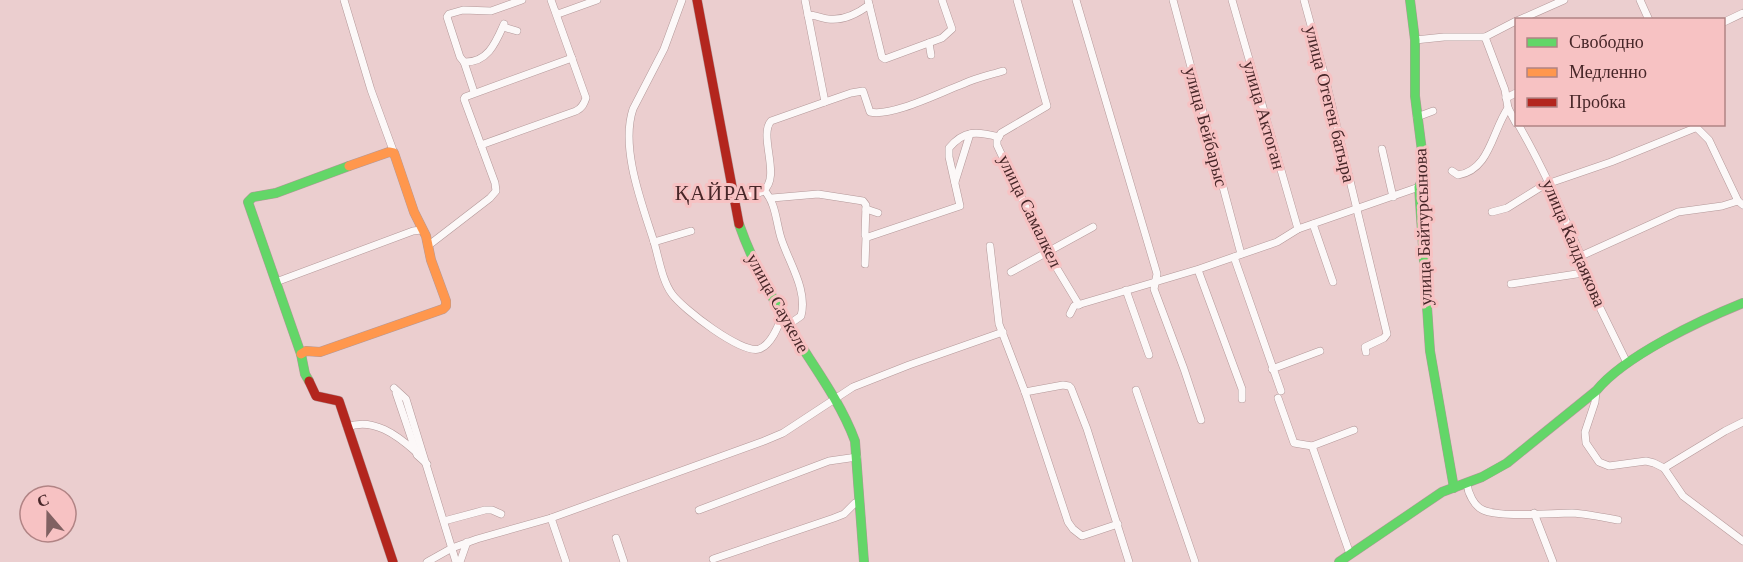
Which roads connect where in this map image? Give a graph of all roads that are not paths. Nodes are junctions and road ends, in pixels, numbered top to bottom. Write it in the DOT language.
graph roads {
  1 [pos="344,0"];
  2 [pos="522,0"];
  3 [pos="552,0"];
  4 [pos="597,0"];
  5 [pos="682,0"];
  6 [pos="697,0"];
  7 [pos="805,0"];
  8 [pos="942,0"];
  9 [pos="1017,0"];
  10 [pos="1076,0"];
  11 [pos="1173,0"];
  12 [pos="1232,0"];
  13 [pos="1304,0"];
  14 [pos="1410,0"];
  15 [pos="1564,0"];
  16 [pos="1640,0"];
  17 [pos="869,2"];
  18 [pos="556,12"];
  19 [pos="1743,13"];
  20 [pos="808,15"];
  21 [pos="1523,18"];
  22 [pos="1647,18"];
  23 [pos="1515,22"];
  24 [pos="1725,22"];
  25 [pos="517,31"];
  26 [pos="1485,37"];
  27 [pos="1415,40"];
  28 [pos="929,43"];
  29 [pos="931,55"];
  30 [pos="572,58"];
  31 [pos="464,62"];
  32 [pos="1003,71"];
  33 [pos="474,93"];
  34 [pos="1515,94"];
  35 [pos="1506,98"];
  36 [pos="825,102"];
  37 [pos="1508,108"];
  38 [pos="1433,111"];
  39 [pos="1417,117"];
  40 [pos="1515,120"];
  41 [pos="1518,126"];
  42 [pos="1694,126"];
  43 [pos="970,133"];
  44 [pos="999,137"];
  45 [pos="481,145"];
  46 [pos="1382,149"];
  47 [pos="394,153"];
  48 [pos="1452,171"];
  49 [pos="955,182"];
  50 [pos="1550,184"];
  51 [pos="1419,187"];
  52 [pos="764,190"];
  53 [pos="734,197"];
  54 [pos="1393,197"];
  55 [pos="772,198"];
  56 [pos="1740,202"];
  57 [pos="866,208"];
  58 [pos="1356,208"];
  59 [pos="1492,212"];
  60 [pos="878,213"];
  61 [pos="1313,224"];
  62 [pos="1093,227"];
  63 [pos="1298,229"];
  64 [pos="691,231"];
  65 [pos="428,237"];
  66 [pos="866,237"];
  67 [pos="654,242"];
  68 [pos="990,246"];
  69 [pos="1047,252"];
  70 [pos="1237,255"];
  71 [pos="1581,256"];
  72 [pos="865,264"];
  73 [pos="1198,270"];
  74 [pos="1011,272"];
  75 [pos="1583,273"];
  76 [pos="276,282"];
  77 [pos="1155,282"];
  78 [pos="1333,282"];
  79 [pos="1511,284"];
  80 [pos="1126,290"];
  81 [pos="1743,303"];
  82 [pos="1079,305"];
  83 [pos="1070,314"];
  84 [pos="782,316"];
  85 [pos="788,325"];
  86 [pos="1003,332"];
  87 [pos="1320,351"];
  88 [pos="1366,352"];
  89 [pos="302,354"];
  90 [pos="1149,355"];
  91 [pos="1627,363"];
  92 [pos="1272,369"];
  93 [pos="1136,390"];
  94 [pos="1596,391"];
  95 [pos="1025,392"];
  96 [pos="834,398"];
  97 [pos="1242,399"];
  98 [pos="1200,420"];
  99 [pos="1743,422"];
  100 [pos="348,427"];
  101 [pos="1354,430"];
  102 [pos="1311,446"];
  103 [pos="416,452"];
  104 [pos="857,457"];
  105 [pos="427,465"];
  106 [pos="1664,468"];
  107 [pos="1467,484"];
  108 [pos="1454,488"];
  109 [pos="860,503"];
  110 [pos="699,510"];
  111 [pos="1534,513"];
  112 [pos="501,514"];
  113 [pos="551,518"];
  114 [pos="444,520"];
  115 [pos="1617,520"];
  116 [pos="1118,524"];
  117 [pos="616,538"];
  118 [pos="1743,541"];
  119 [pos="467,542"];
  120 [pos="452,548"];
  121 [pos="1350,554"];
  122 [pos="713,559"];
  123 [pos="393,562"];
  124 [pos="427,562"];
  125 [pos="458,562"];
  126 [pos="566,562"];
  127 [pos="624,562"];
  128 [pos="864,562"];
  129 [pos="1129,562"];
  130 [pos="1195,562"];
  131 [pos="1339,562"];
  132 [pos="1553,562"];
  1 -- 47 [label="street"];
  2 -- 31 [label="street"];
  3 -- 18 [label="street"];
  4 -- 18 [label="street"];
  5 -- 67 [label="street"];
  6 -- 53 [label="street, улица Саукеле"];
  7 -- 20 [label="street"];
  8 -- 28 [label="street"];
  9 -- 44 [label="street, улица Самалкел"];
  10 -- 77 [label="street"];
  11 -- 70 [label="street, улица Бейбарыс"];
  12 -- 63 [label="street, улица Актоган"];
  13 -- 58 [label="street, улица Отеген батыра"];
  14 -- 27 [label="street, улица Байтурсынова"];
  15 -- 21 [label="street"];
  16 -- 22 [label="street"];
  17 -- 20 [label="street"];
  17 -- 28 [label="street"];
  18 -- 30 [label="street"];
  19 -- 24 [label="street"];
  20 -- 36 [label="street"];
  23 -- 26 [label="street"];
  25 -- 31 [label="street"];
  26 -- 27 [label="street"];
  26 -- 35 [label="street, улица Калдаякова"];
  27 -- 39 [label="street, улица Байтурсынова"];
  28 -- 29 [label="street"];
  30 -- 33 [label="street"];
  30 -- 45 [label="street"];
  31 -- 33 [label="street"];
  32 -- 36 [label="street"];
  33 -- 45 [label="street"];
  34 -- 35 [label="street"];
  35 -- 37 [label="street, улица Калдаякова"];
  36 -- 52 [label="street"];
  37 -- 40 [label="street, улица Калдаякова"];
  37 -- 48 [label="street"];
  38 -- 39 [label="street"];
  39 -- 51 [label="street, улица Байтурсынова"];
  41 -- 50 [label="street, улица Калдаякова"];
  42 -- 50 [label="street"];
  42 -- 56 [label="street"];
  43 -- 44 [label="street"];
  43 -- 49 [label="street"];
  43 -- 49 [label="street"];
  44 -- 69 [label="street, улица Самалкел"];
  45 -- 65 [label="street"];
  46 -- 54 [label="street"];
  47 -- 65 [label="street"];
  47 -- 76 [label="street"];
  49 -- 66 [label="street"];
  50 -- 59 [label="street"];
  50 -- 71 [label="street, улица Калдаякова"];
  51 -- 54 [label="street"];
  51 -- 108 [label="street, улица Байтурсынова"];
  52 -- 53 [label="street"];
  52 -- 55 [label="street"];
  53 -- 84 [label="street, улица Саукеле"];
  54 -- 58 [label="street"];
  55 -- 57 [label="street"];
  55 -- 85 [label="street"];
  56 -- 71 [label="street"];
  57 -- 60 [label="street"];
  57 -- 66 [label="street"];
  58 -- 61 [label="street"];
  58 -- 88 [label="street, улица Отеген батыра"];
  61 -- 63 [label="street"];
  61 -- 78 [label="street"];
  62 -- 69 [label="street"];
  63 -- 70 [label="street"];
  64 -- 67 [label="street"];
  65 -- 76 [label="street"];
  65 -- 89 [label="street"];
  66 -- 72 [label="street"];
  67 -- 84 [label="street"];
  68 -- 86 [label="street"];
  69 -- 74 [label="street"];
  69 -- 82 [label="street, улица Самалкел"];
  70 -- 73 [label="street"];
  70 -- 92 [label="street, улица Бейбарыс"];
  71 -- 75 [label="street, улица Калдаякова"];
  73 -- 77 [label="street"];
  73 -- 97 [label="street"];
  75 -- 79 [label="street"];
  75 -- 91 [label="street, улица Калдаякова"];
  76 -- 89 [label="street"];
  77 -- 80 [label="street"];
  77 -- 98 [label="street"];
  80 -- 82 [label="street"];
  80 -- 90 [label="street"];
  81 -- 91 [label="street"];
  82 -- 83 [label="street"];
  84 -- 85 [label="street, улица Саукеле"];
  85 -- 96 [label="street, улица Саукеле"];
  86 -- 95 [label="street"];
  86 -- 96 [label="street"];
  87 -- 92 [label="street"];
  89 -- 100 [label="street"];
  91 -- 94 [label="street"];
  92 -- 102 [label="street, улица Бейбарыс"];
  93 -- 130 [label="street"];
  94 -- 106 [label="street"];
  94 -- 107 [label="street"];
  95 -- 116 [label="street"];
  95 -- 116 [label="street"];
  96 -- 104 [label="street, улица Саукеле"];
  96 -- 113 [label="street"];
  99 -- 106 [label="street"];
  100 -- 103 [label="street"];
  100 -- 123 [label="street"];
  101 -- 102 [label="street"];
  102 -- 121 [label="street"];
  103 -- 105 [label="street"];
  103 -- 105 [label="street"];
  104 -- 109 [label="street, улица Саукеле"];
  104 -- 110 [label="street"];
  105 -- 114 [label="street"];
  106 -- 118 [label="street"];
  107 -- 108 [label="street"];
  107 -- 111 [label="street"];
  108 -- 121 [label="street"];
  109 -- 122 [label="street"];
  109 -- 128 [label="street, улица Саукеле"];
  111 -- 115 [label="street"];
  111 -- 132 [label="street"];
  112 -- 114 [label="street"];
  113 -- 119 [label="street"];
  113 -- 126 [label="street"];
  114 -- 120 [label="street"];
  116 -- 129 [label="street"];
  117 -- 127 [label="street"];
  119 -- 120 [label="street"];
  119 -- 125 [label="street"];
  120 -- 124 [label="street"];
  120 -- 125 [label="street"];
  121 -- 131 [label="street"];
}
